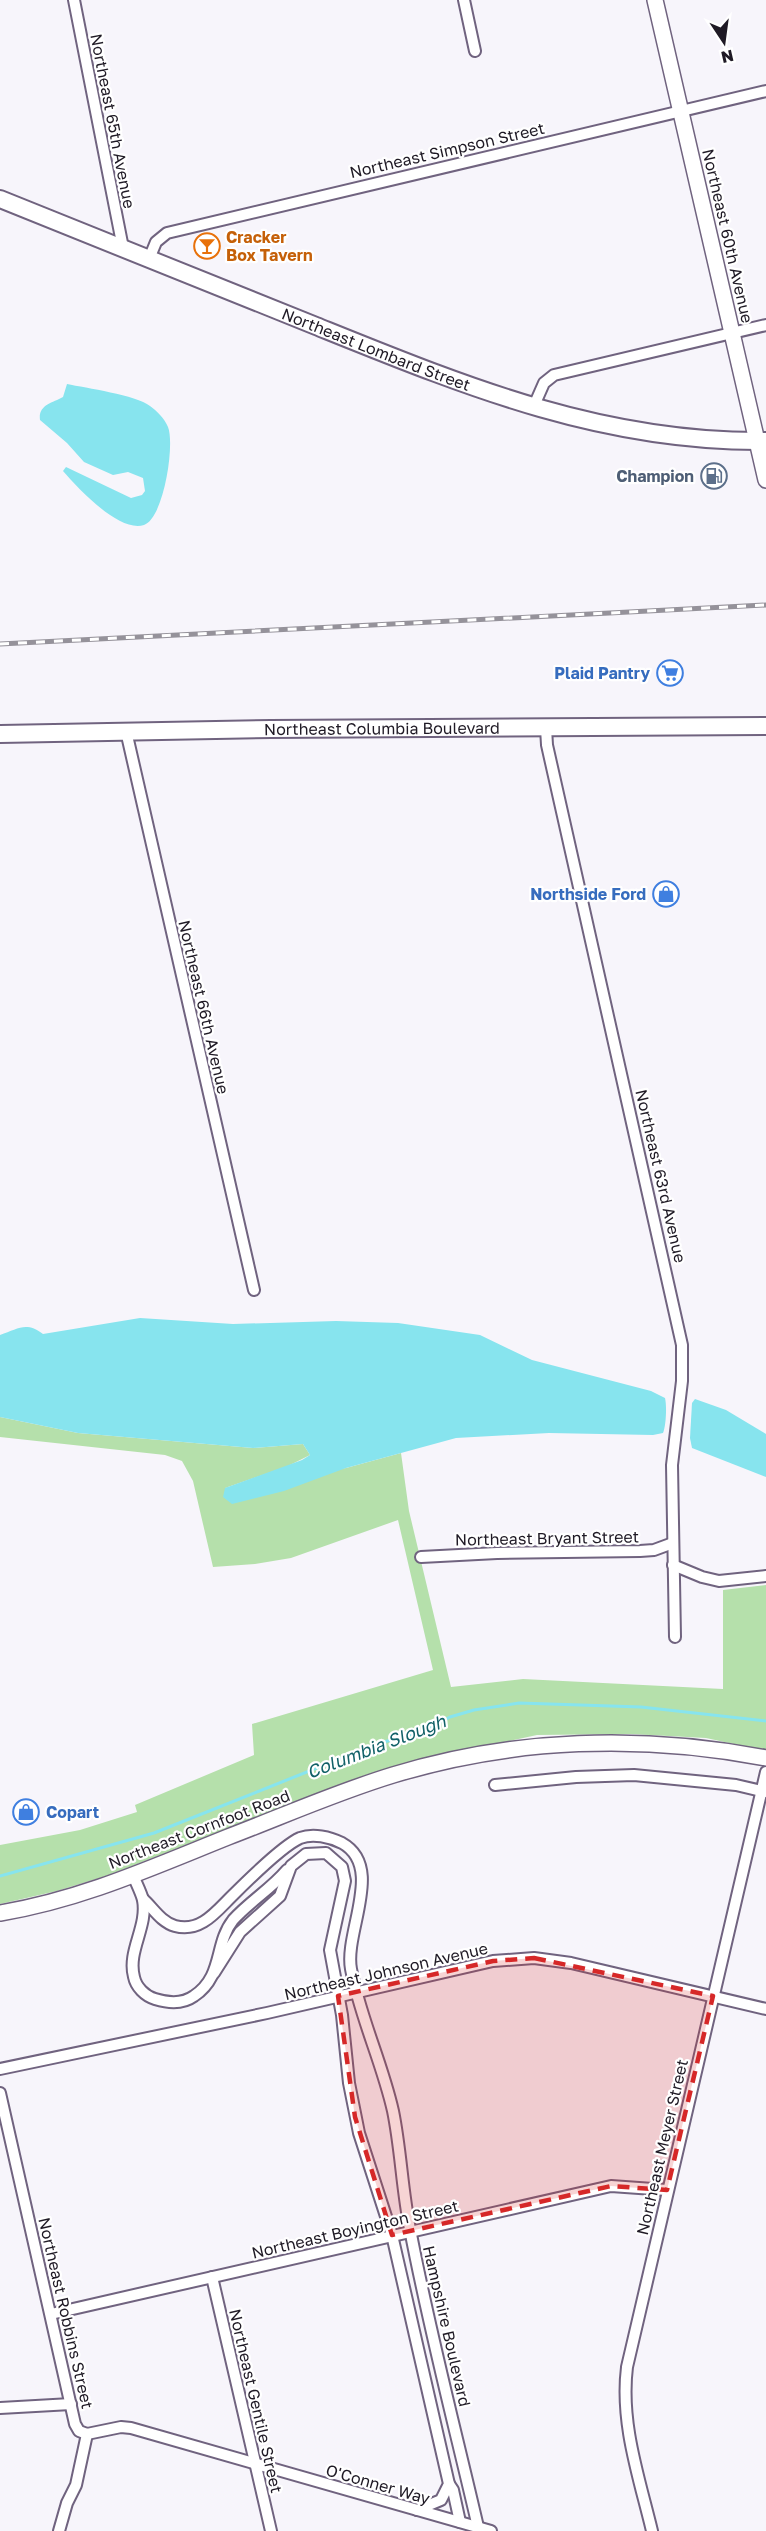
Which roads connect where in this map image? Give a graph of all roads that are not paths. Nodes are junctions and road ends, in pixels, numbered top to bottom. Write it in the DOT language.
graph roads {
  1 [pos="74,0"];
  2 [pos="464,0"];
  3 [pos="655,0"];
  4 [pos="475,51"];
  5 [pos="766,91"];
  6 [pos="681,111"];
  7 [pos="0,199"];
  8 [pos="123,248"];
  9 [pos="149,259"];
  10 [pos="766,325"];
  11 [pos="732,332"];
  12 [pos="533,408"];
  13 [pos="762,441"];
  14 [pos="766,480"];
  15 [pos="766,726"];
  16 [pos="546,728"];
  17 [pos="126,731"];
  18 [pos="0,734"];
  19 [pos="254,1290"];
  20 [pos="673,1543"];
  21 [pos="421,1557"];
  22 [pos="673,1565"];
  23 [pos="766,1576"];
  24 [pos="675,1636"];
  25 [pos="766,1758"];
  26 [pos="766,1772"];
  27 [pos="495,1785"];
  28 [pos="764,1791"];
  29 [pos="133,1875"];
  30 [pos="143,1899"];
  31 [pos="0,1913"];
  32 [pos="355,1992"];
  33 [pos="338,1996"];
  34 [pos="713,1996"];
  35 [pos="766,2008"];
  36 [pos="0,2069"];
  37 [pos="0,2093"];
  38 [pos="667,2190"];
  39 [pos="410,2231"];
  40 [pos="392,2235"];
  41 [pos="212,2277"];
  42 [pos="51,2314"];
  43 [pos="71,2404"];
  44 [pos="0,2408"];
  45 [pos="87,2434"];
  46 [pos="256,2465"];
  47 [pos="449,2484"];
  48 [pos="417,2510"];
  49 [pos="460,2522"];
  50 [pos="478,2527"];
  51 [pos="58,2531"];
  52 [pos="271,2531"];
  53 [pos="491,2531"];
  54 [pos="652,2531"];
  1 -- 8 [label="street, Northeast 65th Avenue"];
  2 -- 4 [label="street"];
  3 -- 6 [label="street, Northeast 60th Avenue"];
  5 -- 6 [label="street, Northeast Simpson Street"];
  6 -- 9 [label="street, Northeast Simpson Street"];
  6 -- 11 [label="street, Northeast 60th Avenue"];
  7 -- 8 [label="main road, Northeast Lombard Street"];
  8 -- 9 [label="main road, Northeast Lombard Street"];
  9 -- 12 [label="main road, Northeast Lombard Street"];
  10 -- 11 [label="street"];
  11 -- 12 [label="street"];
  11 -- 13 [label="street, Northeast 60th Avenue"];
  12 -- 13 [label="main road, Northeast Lombard Street"];
  13 -- 14 [label="street, Northeast 60th Avenue"];
  15 -- 16 [label="main road, Northeast Columbia Boulevard"];
  16 -- 17 [label="main road, Northeast Columbia Boulevard"];
  16 -- 20 [label="street, Northeast 63rd Avenue"];
  17 -- 18 [label="main road, Northeast Columbia Boulevard"];
  17 -- 19 [label="street, Northeast 66th Avenue"];
  20 -- 21 [label="street, Northeast Bryant Street"];
  20 -- 22 [label="street, Northeast 63rd Avenue"];
  22 -- 23 [label="street"];
  22 -- 24 [label="street, Northeast 63rd Avenue"];
  25 -- 29 [label="street, Northeast Cornfoot Road"];
  26 -- 28 [label="street, Northeast Meyer Street"];
  27 -- 28 [label="street"];
  28 -- 34 [label="street, Northeast Meyer Street"];
  29 -- 30 [label="street"];
  29 -- 31 [label="street, Northeast Cornfoot Road"];
  30 -- 32 [label="street, Hampshire Boulevard"];
  30 -- 33 [label="street, Hampshire Boulevard"];
  32 -- 33 [label="street, Northeast Johnson Avenue"];
  32 -- 34 [label="street, Northeast Johnson Avenue"];
  32 -- 39 [label="street, Hampshire Boulevard"];
  33 -- 36 [label="street, Northeast Johnson Avenue"];
  33 -- 40 [label="street, Hampshire Boulevard"];
  34 -- 35 [label="street, Northeast Johnson Avenue"];
  34 -- 38 [label="street, Northeast Meyer Street"];
  37 -- 42 [label="street, Northeast Robbins Street"];
  38 -- 39 [label="street, Northeast Boyington Street"];
  38 -- 54 [label="street, Northeast Meyer Street"];
  39 -- 40 [label="street, Northeast Boyington Street"];
  39 -- 50 [label="street, Hampshire Boulevard"];
  40 -- 41 [label="street, Northeast Boyington Street"];
  40 -- 47 [label="street, Hampshire Boulevard"];
  41 -- 42 [label="street, Northeast Boyington Street"];
  41 -- 46 [label="street, Northeast Gentile Street"];
  42 -- 43 [label="street, Northeast Robbins Street"];
  43 -- 44 [label="street"];
  43 -- 45 [label="street, Northeast Robbins Street"];
  45 -- 46 [label="street, O'Conner Way"];
  45 -- 51 [label="street"];
  46 -- 48 [label="street, O'Conner Way"];
  46 -- 52 [label="street, Northeast Gentile Street"];
  47 -- 48 [label="street"];
  47 -- 49 [label="street, Hampshire Boulevard"];
  48 -- 49 [label="street, O'Conner Way"];
  49 -- 50 [label="street, O'Conner Way"];
  50 -- 53 [label="street, O'Conner Way"];
}
